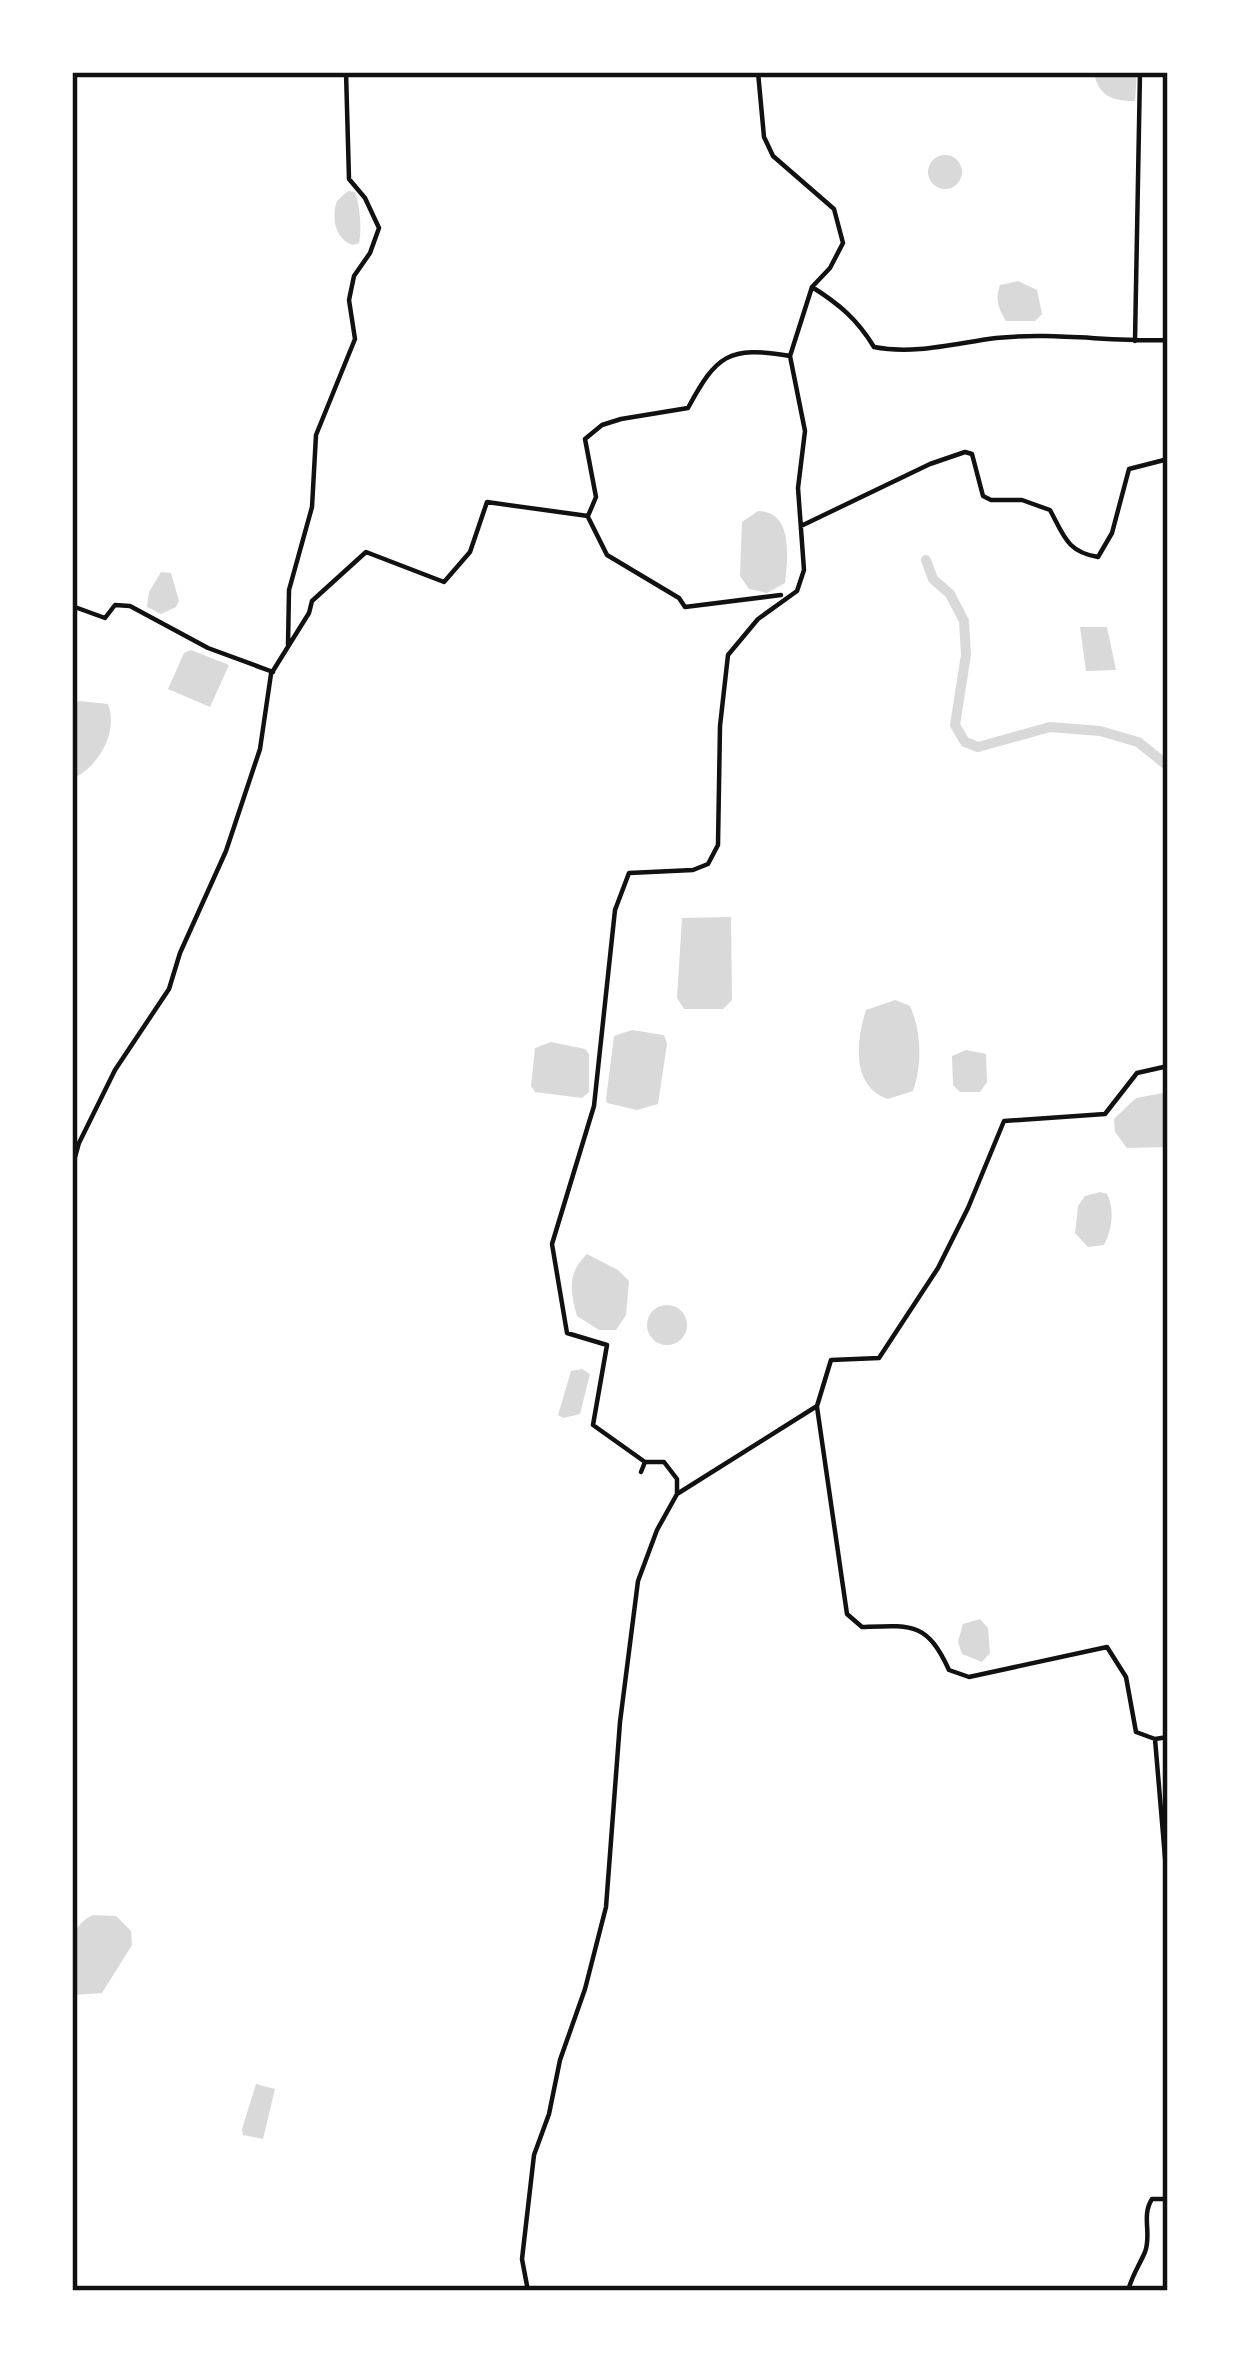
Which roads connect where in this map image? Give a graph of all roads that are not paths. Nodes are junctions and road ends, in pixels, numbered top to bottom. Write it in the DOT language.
graph roads {
  1 [pos="346,72"];
  2 [pos="758,72"];
  3 [pos="1140,72"];
  4 [pos="1159,72"];
  5 [pos="1168,77"];
  6 [pos="812,287"];
  7 [pos="1168,340"];
  8 [pos="1135,341"];
  9 [pos="790,356"];
  10 [pos="1168,459"];
  11 [pos="588,516"];
  12 [pos="801,526"];
  13 [pos="787,595"];
  14 [pos="72,605"];
  15 [pos="288,649"];
  16 [pos="273,672"];
  17 [pos="1168,1066"];
  18 [pos="72,1168"];
  19 [pos="817,1406"];
  20 [pos="645,1462"];
  21 [pos="641,1472"];
  22 [pos="677,1494"];
  23 [pos="1168,1737"];
  24 [pos="1155,1739"];
  25 [pos="1168,1893"];
  26 [pos="1168,2199"];
  27 [pos="529,2291"];
  28 [pos="1128,2291"];
  1 -- 15 [label="street"];
  2 -- 6 [label="street"];
  3 -- 8 [label="street"];
  4 -- 5 [label="street"];
  6 -- 8 [label="street"];
  6 -- 9 [label="street"];
  7 -- 8 [label="street"];
  9 -- 11 [label="street"];
  9 -- 12 [label="street"];
  10 -- 12 [label="street"];
  11 -- 13 [label="street"];
  11 -- 15 [label="street"];
  12 -- 13 [label="street"];
  13 -- 20 [label="street"];
  14 -- 16 [label="street"];
  15 -- 16 [label="street"];
  16 -- 18 [label="street"];
  17 -- 19 [label="street"];
  19 -- 22 [label="street"];
  19 -- 24 [label="street"];
  20 -- 21 [label="street"];
  20 -- 22 [label="street"];
  22 -- 27 [label="street"];
  23 -- 24 [label="street"];
  24 -- 25 [label="street"];
  26 -- 28 [label="street"];
}
